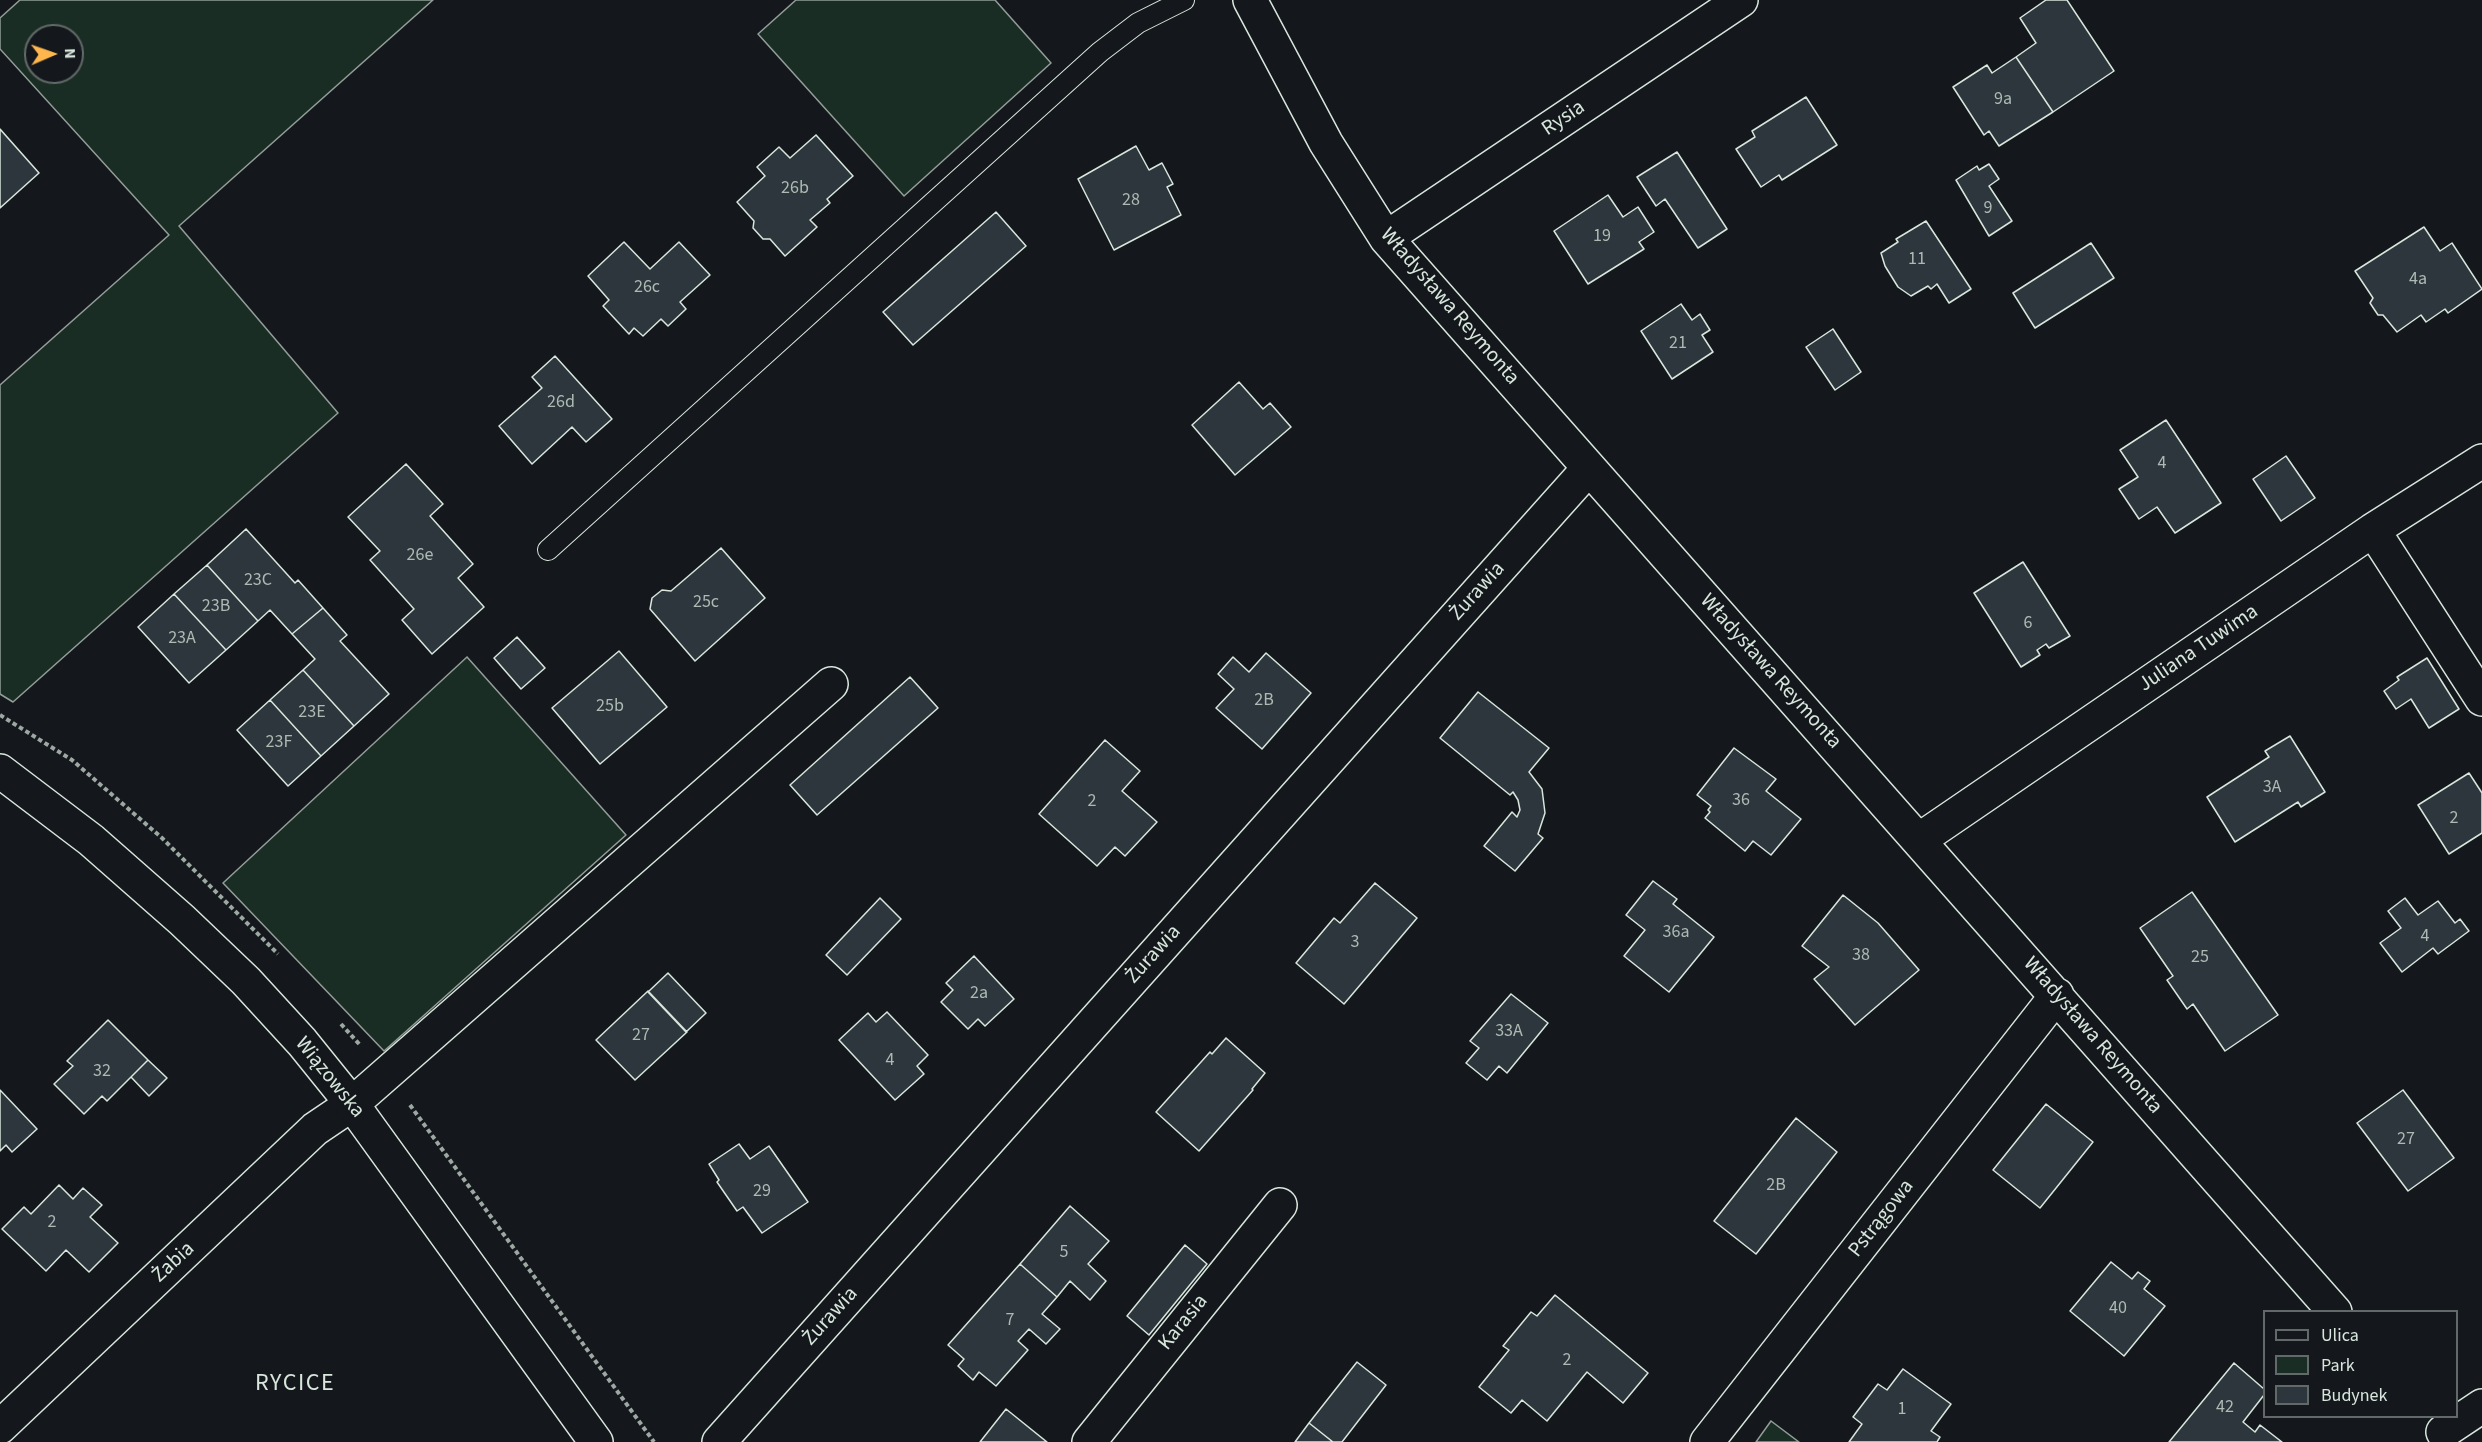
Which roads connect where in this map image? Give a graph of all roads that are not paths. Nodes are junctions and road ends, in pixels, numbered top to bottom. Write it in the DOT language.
graph roads {
  1 [pos="1184,0"];
  2 [pos="1250,0"];
  3 [pos="1742,0"];
  4 [pos="1386,238"];
  5 [pos="2482,461"];
  6 [pos="1589,468"];
  7 [pos="2373,530"];
  8 [pos="548,550"];
  9 [pos="831,684"];
  10 [pos="2482,699"];
  11 [pos="0,771"];
  12 [pos="1919,840"];
  13 [pos="2057,995"];
  14 [pos="352,1104"];
  15 [pos="1280,1205"];
  16 [pos="2334,1310"];
  17 [pos="2482,1406"];
  18 [pos="0,1427"];
  19 [pos="2442,1430"];
  20 [pos="596,1442"];
  21 [pos="720,1442"];
  22 [pos="1089,1442"];
  23 [pos="1707,1442"];
  1 -- 8 [label="lane"];
  2 -- 4 [label="street, Władysława Reymonta"];
  3 -- 4 [label="street, Rysia"];
  4 -- 6 [label="street, Władysława Reymonta"];
  5 -- 7 [label="street, Juliana Tuwima"];
  6 -- 12 [label="street, Władysława Reymonta"];
  6 -- 21 [label="street, Żurawia"];
  7 -- 10 [label="street"];
  7 -- 12 [label="street, Juliana Tuwima"];
  9 -- 14 [label="street, Żabia"];
  11 -- 14 [label="street, Wiązowska"];
  12 -- 13 [label="street, Władysława Reymonta"];
  13 -- 16 [label="street, Władysława Reymonta"];
  13 -- 23 [label="street, Pstrągowa"];
  14 -- 18 [label="street, Żabia"];
  14 -- 20 [label="street, Wiązowska"];
  15 -- 22 [label="street, Karasia"];
  17 -- 19 [label="street"];
}
